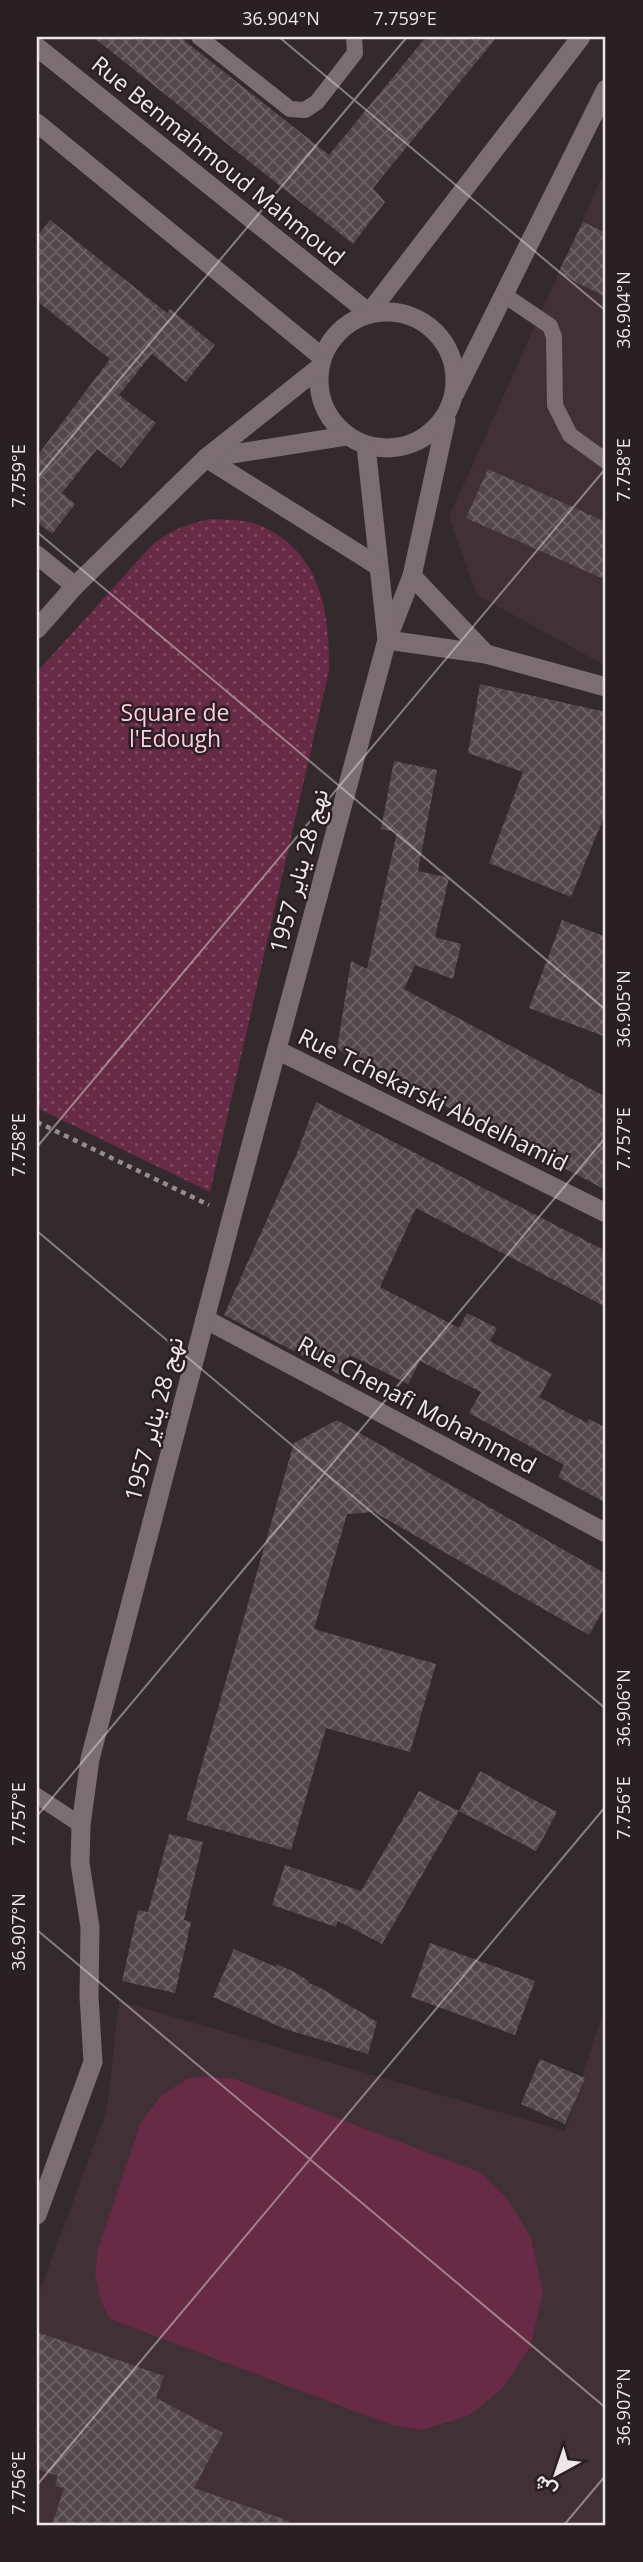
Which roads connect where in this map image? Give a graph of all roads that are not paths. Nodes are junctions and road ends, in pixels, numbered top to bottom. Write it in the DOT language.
graph roads {
  1 [pos="199,37"];
  2 [pos="354,37"];
  3 [pos="581,37"];
  4 [pos="37,47"];
  5 [pos="606,89"];
  6 [pos="37,123"];
  7 [pos="504,295"];
  8 [pos="369,313"];
  9 [pos="321,362"];
  10 [pos="455,393"];
  11 [pos="447,415"];
  12 [pos="346,436"];
  13 [pos="366,446"];
  14 [pos="206,458"];
  15 [pos="606,461"];
  16 [pos="37,555"];
  17 [pos="378,566"];
  18 [pos="412,576"];
  19 [pos="75,586"];
  20 [pos="37,629"];
  21 [pos="387,640"];
  22 [pos="486,653"];
  23 [pos="606,687"];
  24 [pos="277,1049"];
  25 [pos="606,1213"];
  26 [pos="205,1320"];
  27 [pos="606,1533"];
  28 [pos="37,1796"];
  29 [pos="81,1825"];
  30 [pos="37,2215"];
  1 -- 2 [label="lane"];
  3 -- 8 [label="street"];
  4 -- 8 [label="street, Rue Benmahmoud Mahmoud"];
  5 -- 7 [label="street"];
  6 -- 9 [label="street"];
  7 -- 10 [label="street"];
  7 -- 15 [label="lane"];
  8 -- 9 [label="street"];
  8 -- 10 [label="street"];
  9 -- 12 [label="street"];
  9 -- 14 [label="street"];
  10 -- 11 [label="street"];
  11 -- 13 [label="street"];
  11 -- 18 [label="street, نهج 28 يناير 1957"];
  12 -- 13 [label="street"];
  12 -- 14 [label="street"];
  13 -- 17 [label="street"];
  14 -- 17 [label="street"];
  14 -- 19 [label="street"];
  16 -- 19 [label="street"];
  17 -- 21 [label="street"];
  18 -- 21 [label="street, نهج 28 يناير 1957"];
  18 -- 22 [label="street"];
  19 -- 20 [label="street"];
  21 -- 22 [label="street"];
  21 -- 24 [label="street, نهج 28 يناير 1957"];
  22 -- 23 [label="street"];
  24 -- 25 [label="street, Rue Tchekarski Abdelhamid"];
  24 -- 26 [label="street, نهج 28 يناير 1957"];
  26 -- 27 [label="street, Rue Chenafi Mohammed"];
  26 -- 29 [label="street, نهج 28 يناير 1957"];
  28 -- 29 [label="lane"];
  29 -- 30 [label="street, نهج 28 يناير 1957"];
}
